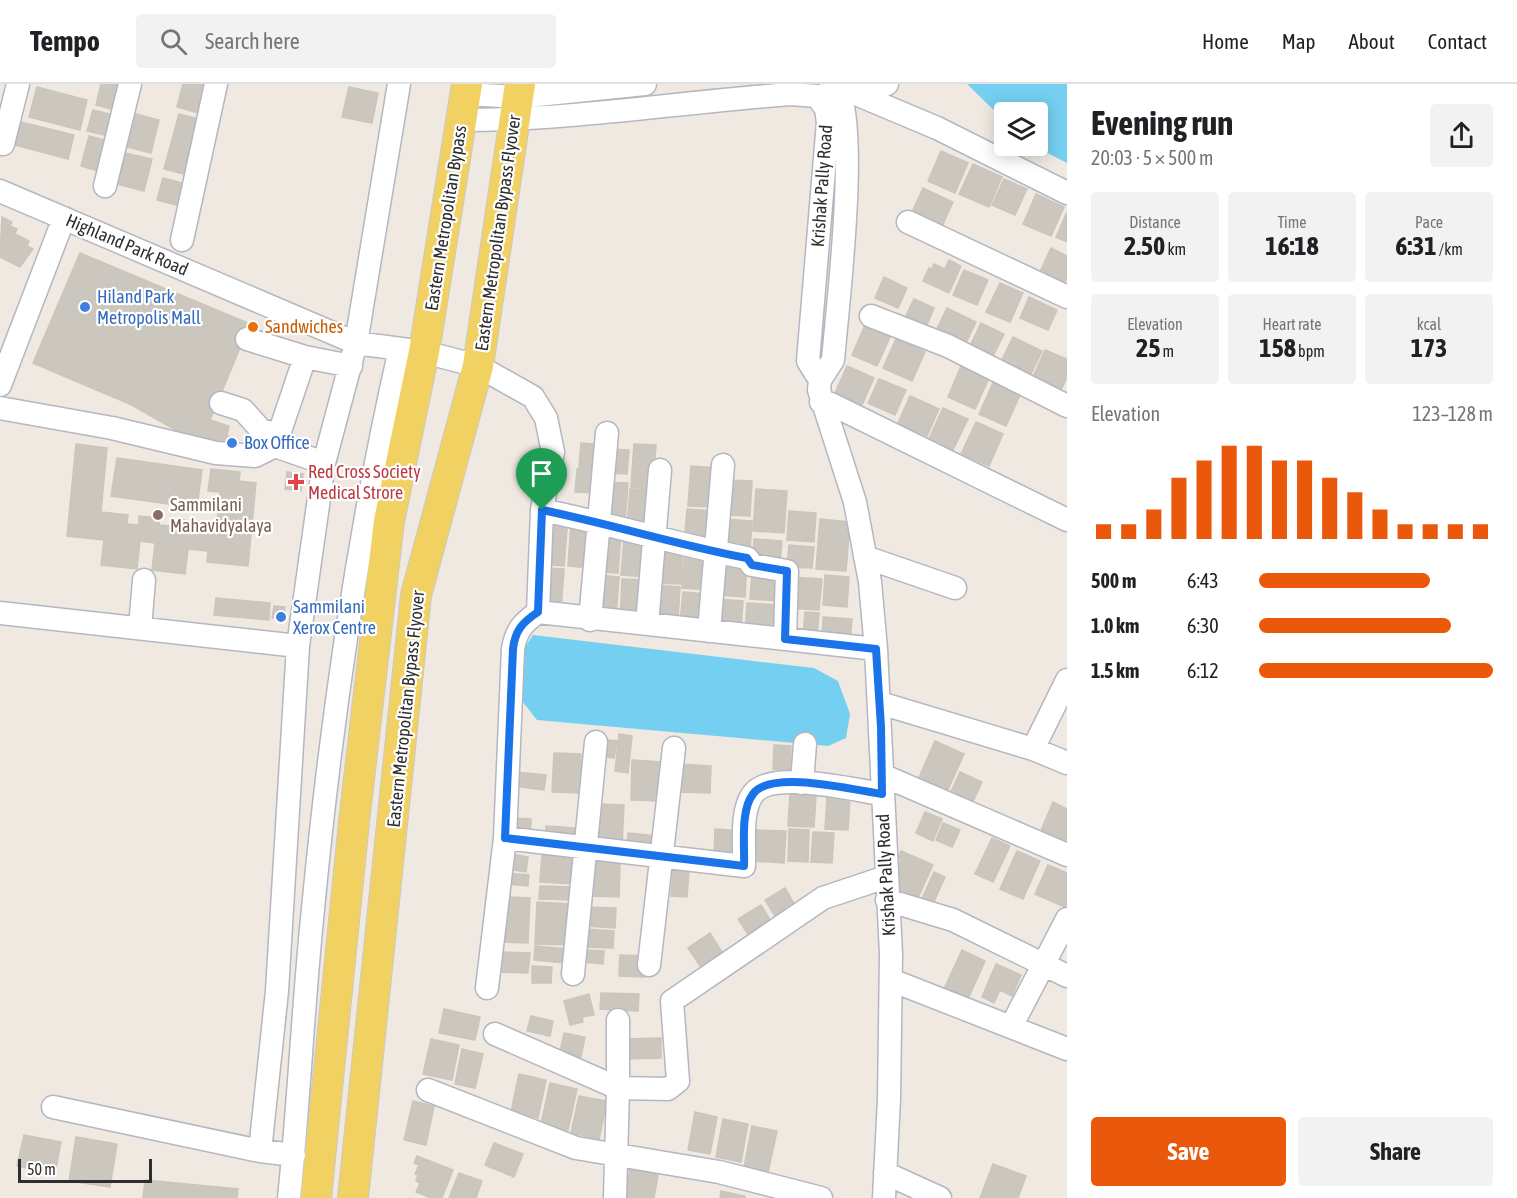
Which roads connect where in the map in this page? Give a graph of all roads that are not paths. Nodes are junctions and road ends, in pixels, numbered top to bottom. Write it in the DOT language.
graph roads {
  1 [pos="18,84"];
  2 [pos="130,84"];
  3 [pos="216,84"];
  4 [pos="399,84"];
  5 [pos="645,84"];
  6 [pos="888,84"];
  7 [pos="587,88"];
  8 [pos="830,89"];
  9 [pos="860,95"];
  10 [pos="465,99"];
  11 [pos="518,100"];
  12 [pos="3,144"];
  13 [pos="105,186"];
  14 [pos="0,191"];
  15 [pos="1067,193"];
  16 [pos="64,218"];
  17 [pos="908,222"];
  18 [pos="182,240"];
  19 [pos="1067,297"];
  20 [pos="871,316"];
  21 [pos="247,339"];
  22 [pos="356,343"];
  23 [pos="412,350"];
  24 [pos="305,357"];
  25 [pos="351,366"];
  26 [pos="478,366"];
  27 [pos="0,385"];
  28 [pos="820,391"];
  29 [pos="221,403"];
  30 [pos="1067,406"];
  31 [pos="0,408"];
  32 [pos="607,433"];
  33 [pos="277,440"];
  34 [pos="324,463"];
  35 [pos="723,465"];
  36 [pos="660,470"];
  37 [pos="542,510"];
  38 [pos="1065,514"];
  39 [pos="598,521"];
  40 [pos="654,539"];
  41 [pos="715,552"];
  42 [pos="865,557"];
  43 [pos="144,580"];
  44 [pos="955,588"];
  45 [pos="538,612"];
  46 [pos="0,613"];
  47 [pos="590,620"];
  48 [pos="647,624"];
  49 [pos="140,628"];
  50 [pos="709,631"];
  51 [pos="785,639"];
  52 [pos="298,646"];
  53 [pos="876,649"];
  54 [pos="1067,680"];
  55 [pos="880,703"];
  56 [pos="596,742"];
  57 [pos="805,744"];
  58 [pos="674,748"];
  59 [pos="1033,749"];
  60 [pos="1067,763"];
  61 [pos="802,783"];
  62 [pos="882,784"];
  63 [pos="505,838"];
  64 [pos="584,847"];
  65 [pos="1067,855"];
  66 [pos="663,857"];
  67 [pos="886,876"];
  68 [pos="887,900"];
  69 [pos="1067,919"];
  70 [pos="649,965"];
  71 [pos="1045,965"];
  72 [pos="573,974"];
  73 [pos="1067,976"];
  74 [pos="891,980"];
  75 [pos="487,988"];
  76 [pos="618,1020"];
  77 [pos="1011,1027"];
  78 [pos="495,1034"];
  79 [pos="1067,1049"];
  80 [pos="618,1088"];
  81 [pos="428,1090"];
  82 [pos="53,1107"];
  83 [pos="260,1151"];
  84 [pos="616,1154"];
  85 [pos="294,1155"];
  86 [pos="885,1173"];
  87 [pos="289,1198"];
  88 [pos="316,1198"];
  89 [pos="352,1198"];
  90 [pos="615,1198"];
  91 [pos="822,1198"];
  92 [pos="884,1198"];
  93 [pos="940,1198"];
  1 -- 12 [label="street"];
  2 -- 13 [label="street"];
  3 -- 18 [label="street"];
  4 -- 22 [label="street"];
  5 -- 7 [label="street"];
  6 -- 9 [label="street"];
  7 -- 11 [label="street"];
  8 -- 9 [label="street"];
  8 -- 11 [label="street"];
  8 -- 28 [label="street, Krishak Pally Road"];
  9 -- 15 [label="street"];
  10 -- 11 [label="street"];
  10 -- 23 [label="main road, Eastern Metropolitan Bypass"];
  11 -- 26 [label="main road, Eastern Metropolitan Bypass Flyover"];
  14 -- 16 [label="street, Highland Park Road"];
  16 -- 22 [label="street, Highland Park Road"];
  16 -- 27 [label="street"];
  17 -- 19 [label="street"];
  20 -- 30 [label="street"];
  21 -- 24 [label="street"];
  22 -- 23 [label="street, Highland Park Road"];
  22 -- 25 [label="street"];
  23 -- 26 [label="street, Highland Park Road"];
  23 -- 85 [label="street"];
  23 -- 88 [label="main road, Eastern Metropolitan Bypass Flyover"];
  24 -- 25 [label="street"];
  24 -- 33 [label="street"];
  25 -- 34 [label="street"];
  26 -- 37 [label="street, Highland Park Road"];
  26 -- 89 [label="main road, Eastern Metropolitan Bypass Flyover"];
  28 -- 38 [label="street"];
  28 -- 42 [label="street, Krishak Pally Road"];
  29 -- 33 [label="street"];
  31 -- 33 [label="street"];
  32 -- 39 [label="street"];
  33 -- 34 [label="street"];
  34 -- 52 [label="street"];
  35 -- 41 [label="street"];
  36 -- 40 [label="street"];
  37 -- 39 [label="street"];
  37 -- 45 [label="street, Highland Park Road"];
  39 -- 40 [label="street"];
  39 -- 47 [label="street"];
  40 -- 41 [label="street"];
  40 -- 48 [label="street"];
  41 -- 50 [label="street"];
  41 -- 51 [label="street"];
  42 -- 44 [label="street"];
  42 -- 53 [label="street, Krishak Pally Road"];
  43 -- 49 [label="street"];
  45 -- 47 [label="street"];
  45 -- 63 [label="street"];
  46 -- 49 [label="street"];
  47 -- 48 [label="street"];
  48 -- 50 [label="street"];
  49 -- 52 [label="street"];
  50 -- 51 [label="street"];
  51 -- 53 [label="street"];
  52 -- 83 [label="street"];
  53 -- 55 [label="street, Krishak Pally Road"];
  54 -- 59 [label="street"];
  55 -- 59 [label="street"];
  55 -- 62 [label="street, Krishak Pally Road"];
  56 -- 64 [label="street"];
  57 -- 61 [label="street"];
  58 -- 66 [label="street"];
  59 -- 60 [label="street"];
  61 -- 62 [label="street"];
  61 -- 66 [label="street"];
  62 -- 65 [label="street"];
  62 -- 67 [label="street, Krishak Pally Road"];
  63 -- 64 [label="street"];
  63 -- 75 [label="street"];
  64 -- 66 [label="street"];
  64 -- 72 [label="street"];
  66 -- 70 [label="street"];
  67 -- 68 [label="street, Krishak Pally Road"];
  67 -- 80 [label="street"];
  68 -- 71 [label="street"];
  68 -- 74 [label="street, Krishak Pally Road"];
  69 -- 71 [label="street"];
  71 -- 73 [label="street"];
  71 -- 77 [label="street"];
  74 -- 77 [label="street"];
  74 -- 86 [label="street, Krishak Pally Road"];
  76 -- 80 [label="street"];
  77 -- 79 [label="street"];
  78 -- 80 [label="street"];
  80 -- 84 [label="street"];
  81 -- 84 [label="street"];
  82 -- 83 [label="street"];
  83 -- 85 [label="street"];
  84 -- 90 [label="street"];
  84 -- 91 [label="street"];
  85 -- 87 [label="street"];
  86 -- 92 [label="street, Krishak Pally Road"];
  86 -- 93 [label="street"];
}
